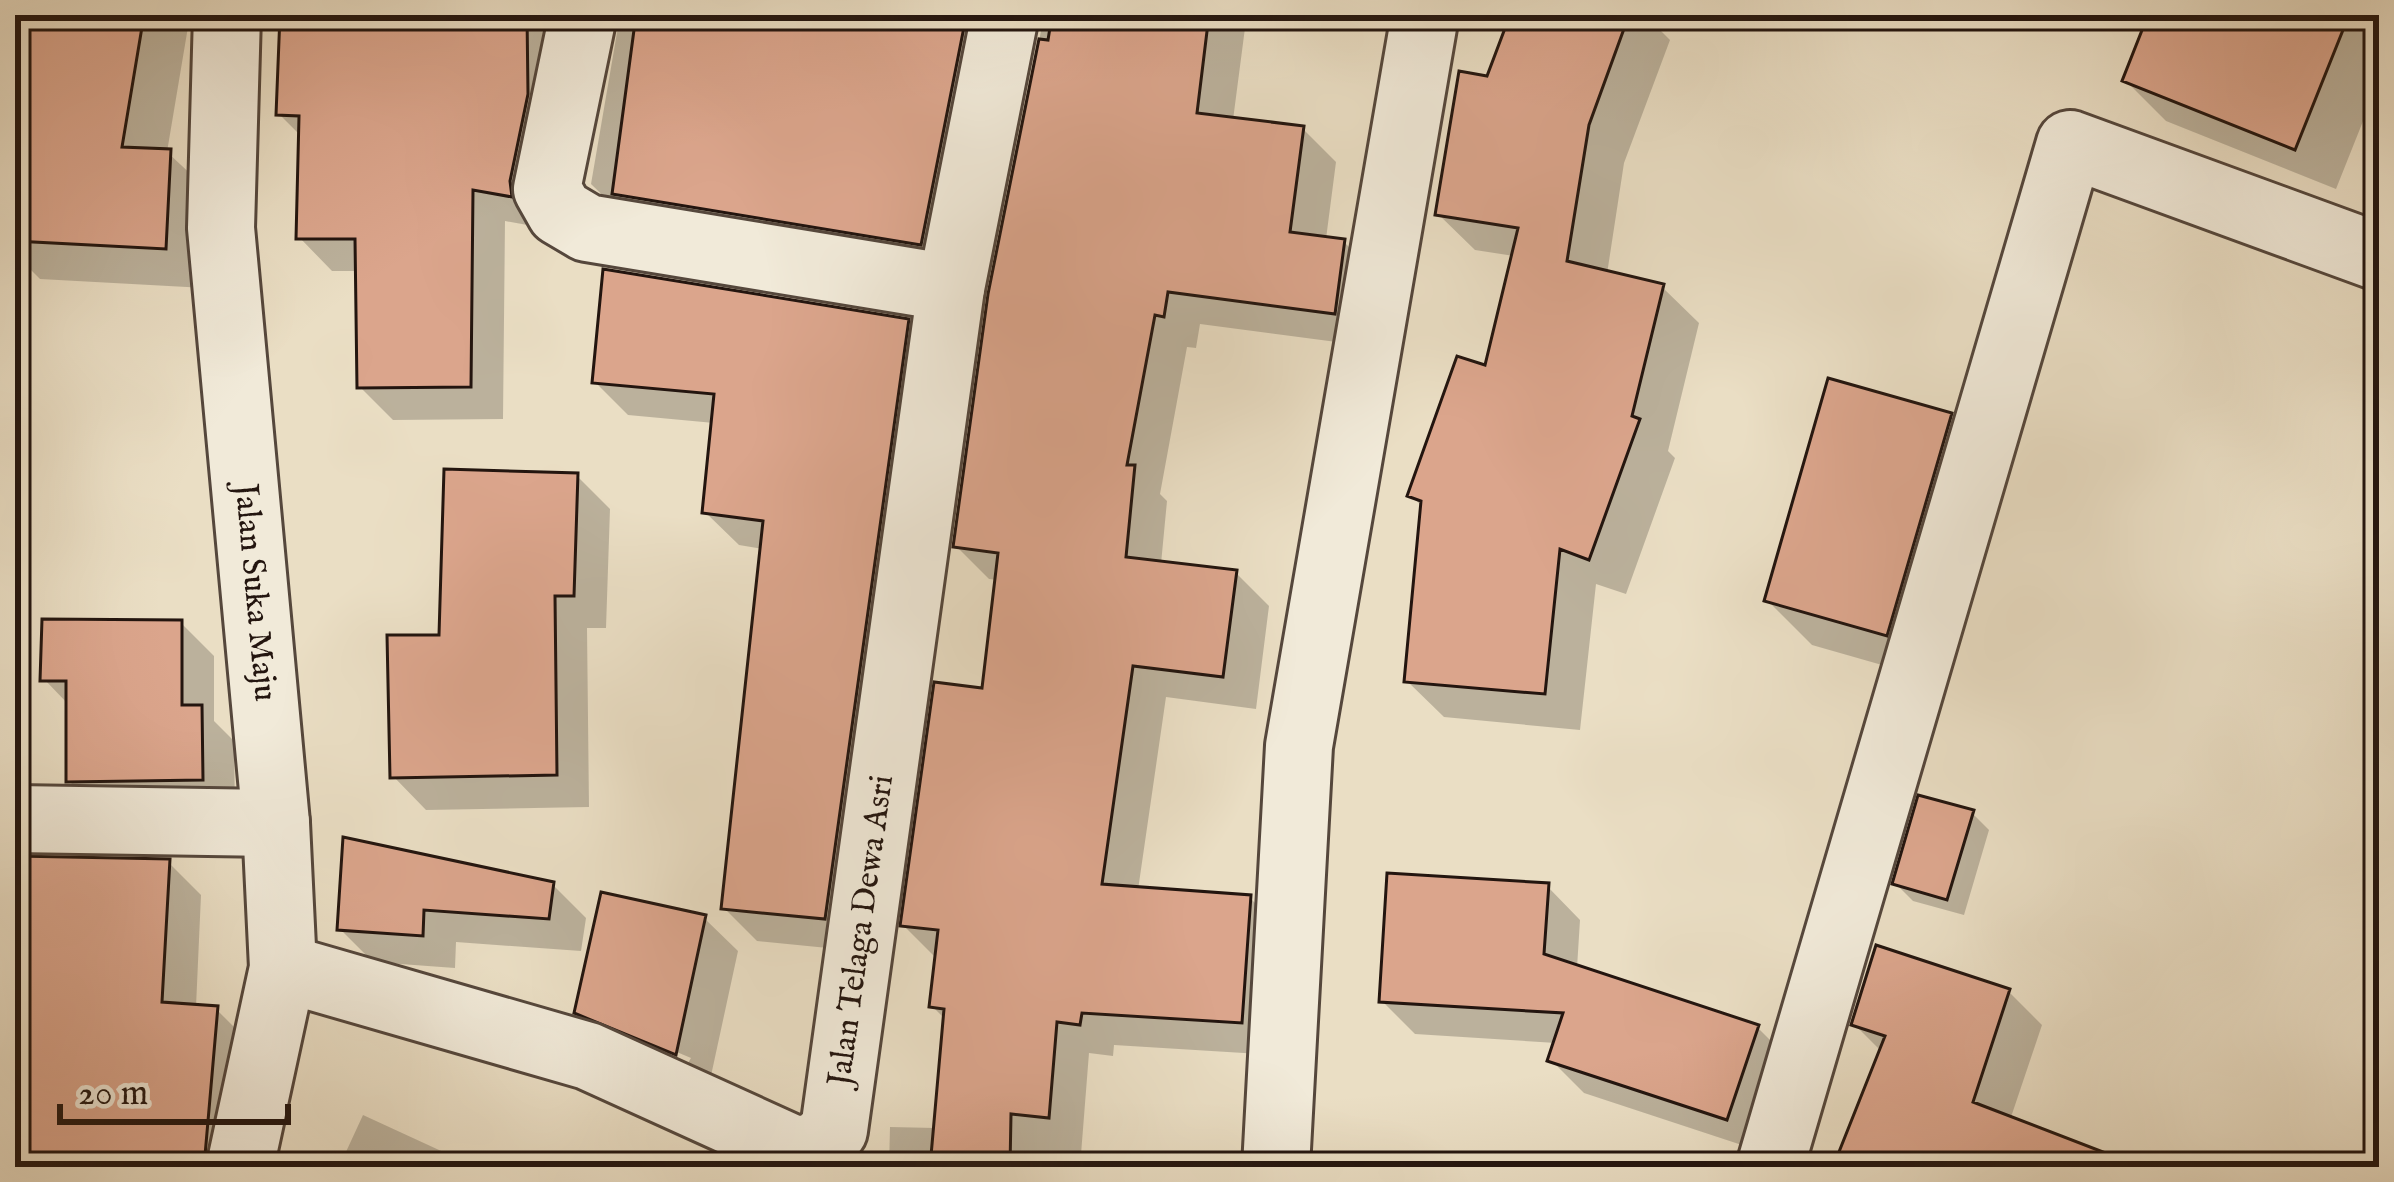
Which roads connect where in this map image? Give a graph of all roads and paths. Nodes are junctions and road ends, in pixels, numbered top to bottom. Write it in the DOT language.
graph roads {
  1 [pos="227,15"];
  2 [pos="583,15"];
  3 [pos="1004,15"];
  4 [pos="1425,15"];
  5 [pos="2379,257"];
  6 [pos="951,288"];
  7 [pos="15,819"];
  8 [pos="276,823"];
  9 [pos="284,968"];
  10 [pos="240,1167"];
  11 [pos="1276,1167"];
  12 [pos="1770,1167"];
  1 -- 8 [label="street, Jalan Suka Maju"];
  2 -- 6 [label="street"];
  3 -- 6 [label="street, Jalan Telaga Dewa Asri"];
  4 -- 11 [label="street"];
  5 -- 12 [label="street"];
  6 -- 9 [label="street, Jalan Telaga Dewa Asri"];
  7 -- 8 [label="street"];
  8 -- 9 [label="street, Jalan Suka Maju"];
  9 -- 10 [label="street, Jalan Suka Maju"];
}
